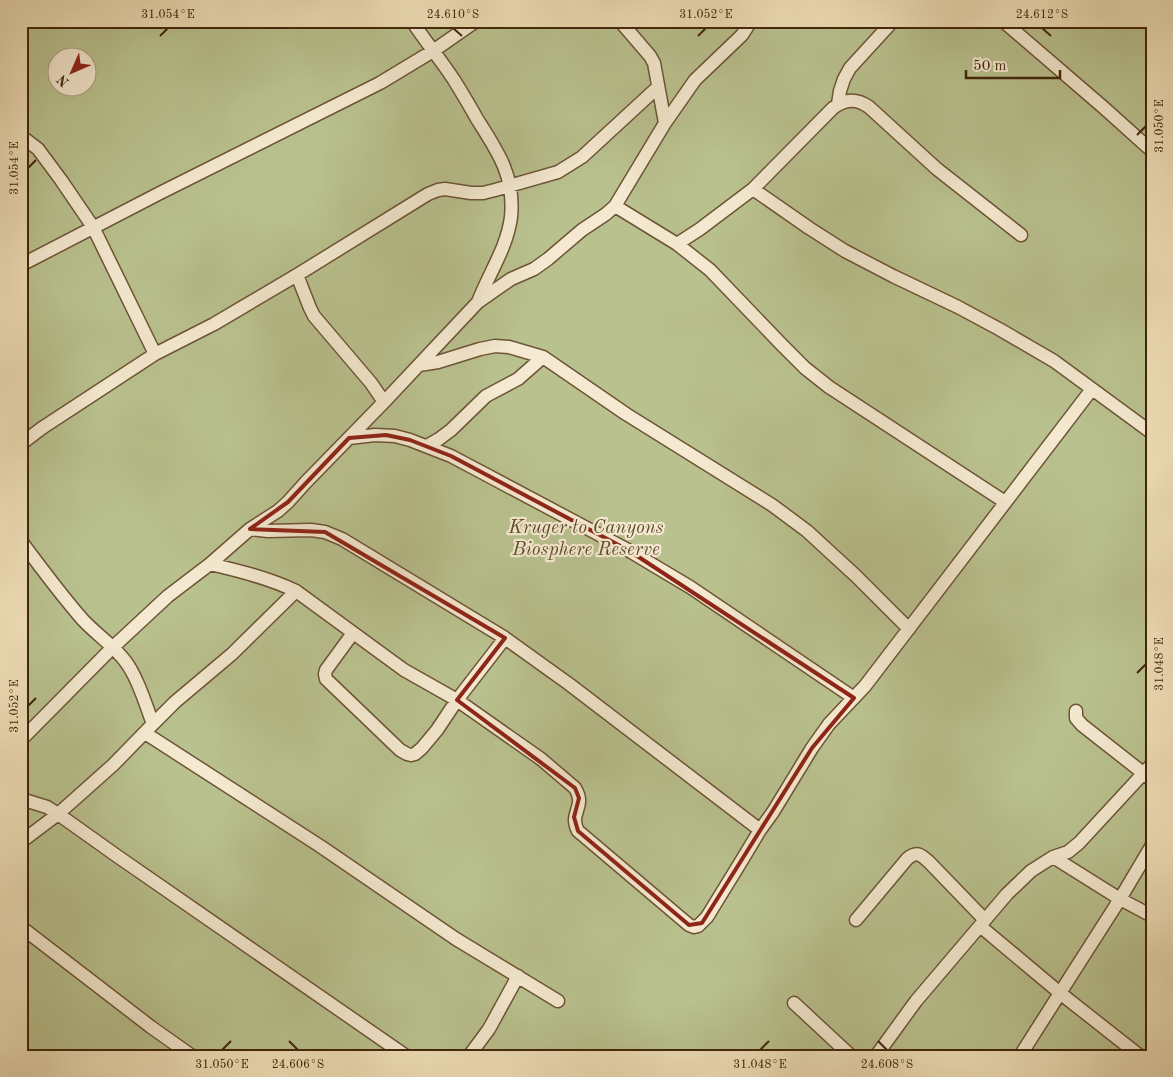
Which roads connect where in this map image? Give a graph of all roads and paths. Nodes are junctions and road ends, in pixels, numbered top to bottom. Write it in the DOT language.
graph roads {
  1 [pos="412,21"];
  2 [pos="476,21"];
  3 [pos="620,21"];
  4 [pos="750,21"];
  5 [pos="893,21"];
  6 [pos="1003,21"];
  7 [pos="434,51"];
  8 [pos="658,87"];
  9 [pos="838,104"];
  10 [pos="665,123"];
  11 [pos="21,136"];
  12 [pos="1152,152"];
  13 [pos="510,186"];
  14 [pos="752,189"];
  15 [pos="615,206"];
  16 [pos="93,227"];
  17 [pos="1021,234"];
  18 [pos="676,244"];
  19 [pos="21,265"];
  20 [pos="297,275"];
  21 [pos="478,302"];
  22 [pos="155,354"];
  23 [pos="544,357"];
  24 [pos="419,365"];
  25 [pos="1092,389"];
  26 [pos="384,402"];
  27 [pos="1152,433"];
  28 [pos="349,438"];
  29 [pos="21,444"];
  30 [pos="427,446"];
  31 [pos="1006,502"];
  32 [pos="250,529"];
  33 [pos="21,541"];
  34 [pos="210,564"];
  35 [pos="296,591"];
  36 [pos="909,629"];
  37 [pos="353,633"];
  38 [pos="505,638"];
  39 [pos="112,648"];
  40 [pos="854,698"];
  41 [pos="456,700"];
  42 [pos="1076,711"];
  43 [pos="149,728"];
  44 [pos="21,740"];
  45 [pos="1152,764"];
  46 [pos="1147,777"];
  47 [pos="21,799"];
  48 [pos="58,814"];
  49 [pos="760,830"];
  50 [pos="21,842"];
  51 [pos="1152,845"];
  52 [pos="1053,857"];
  53 [pos="1120,899"];
  54 [pos="1152,916"];
  55 [pos="856,920"];
  56 [pos="983,923"];
  57 [pos="21,927"];
  58 [pos="518,976"];
  59 [pos="1060,993"];
  60 [pos="558,1001"];
  61 [pos="794,1002"];
  62 [pos="192,1056"];
  63 [pos="406,1056"];
  64 [pos="469,1056"];
  65 [pos="851,1056"];
  66 [pos="876,1056"];
  67 [pos="1020,1056"];
  68 [pos="1140,1056"];
  1 -- 7 [label="street"];
  2 -- 7 [label="street"];
  3 -- 8 [label="street"];
  4 -- 10 [label="street"];
  5 -- 9 [label="street"];
  6 -- 12 [label="street"];
  7 -- 13 [label="street"];
  7 -- 16 [label="street"];
  8 -- 10 [label="street"];
  8 -- 13 [label="street"];
  9 -- 14 [label="street"];
  9 -- 17 [label="street"];
  10 -- 15 [label="street"];
  11 -- 16 [label="street"];
  13 -- 20 [label="street"];
  13 -- 21 [label="street"];
  14 -- 18 [label="street"];
  14 -- 25 [label="street"];
  15 -- 18 [label="street"];
  15 -- 21 [label="street"];
  16 -- 19 [label="street"];
  16 -- 22 [label="street"];
  18 -- 31 [label="street"];
  20 -- 22 [label="street"];
  20 -- 26 [label="street"];
  21 -- 24 [label="street"];
  22 -- 29 [label="street"];
  23 -- 24 [label="street"];
  23 -- 30 [label="street"];
  23 -- 36 [label="street"];
  24 -- 26 [label="street"];
  25 -- 27 [label="street"];
  25 -- 31 [label="street"];
  26 -- 28 [label="street"];
  28 -- 30 [label="street"];
  28 -- 32 [label="street"];
  30 -- 40 [label="street"];
  31 -- 36 [label="street"];
  32 -- 34 [label="street"];
  32 -- 38 [label="street"];
  33 -- 39 [label="street"];
  34 -- 35 [label="street"];
  34 -- 39 [label="street"];
  35 -- 37 [label="street"];
  35 -- 43 [label="street"];
  36 -- 40 [label="street"];
  37 -- 41 [label="street"];
  37 -- 41 [label="street"];
  38 -- 41 [label="street"];
  38 -- 49 [label="street"];
  39 -- 43 [label="street"];
  39 -- 44 [label="street"];
  40 -- 49 [label="street"];
  41 -- 49 [label="street"];
  42 -- 46 [label="street"];
  43 -- 48 [label="street"];
  43 -- 58 [label="street"];
  45 -- 46 [label="street"];
  46 -- 52 [label="street"];
  47 -- 48 [label="street"];
  48 -- 50 [label="street"];
  48 -- 63 [label="street"];
  51 -- 53 [label="street"];
  52 -- 53 [label="street"];
  52 -- 56 [label="street"];
  53 -- 54 [label="street"];
  53 -- 59 [label="street"];
  55 -- 56 [label="street"];
  56 -- 59 [label="street"];
  56 -- 66 [label="street"];
  57 -- 62 [label="street"];
  58 -- 60 [label="street"];
  58 -- 64 [label="street"];
  59 -- 67 [label="street"];
  59 -- 68 [label="street"];
  61 -- 65 [label="street"];
}
